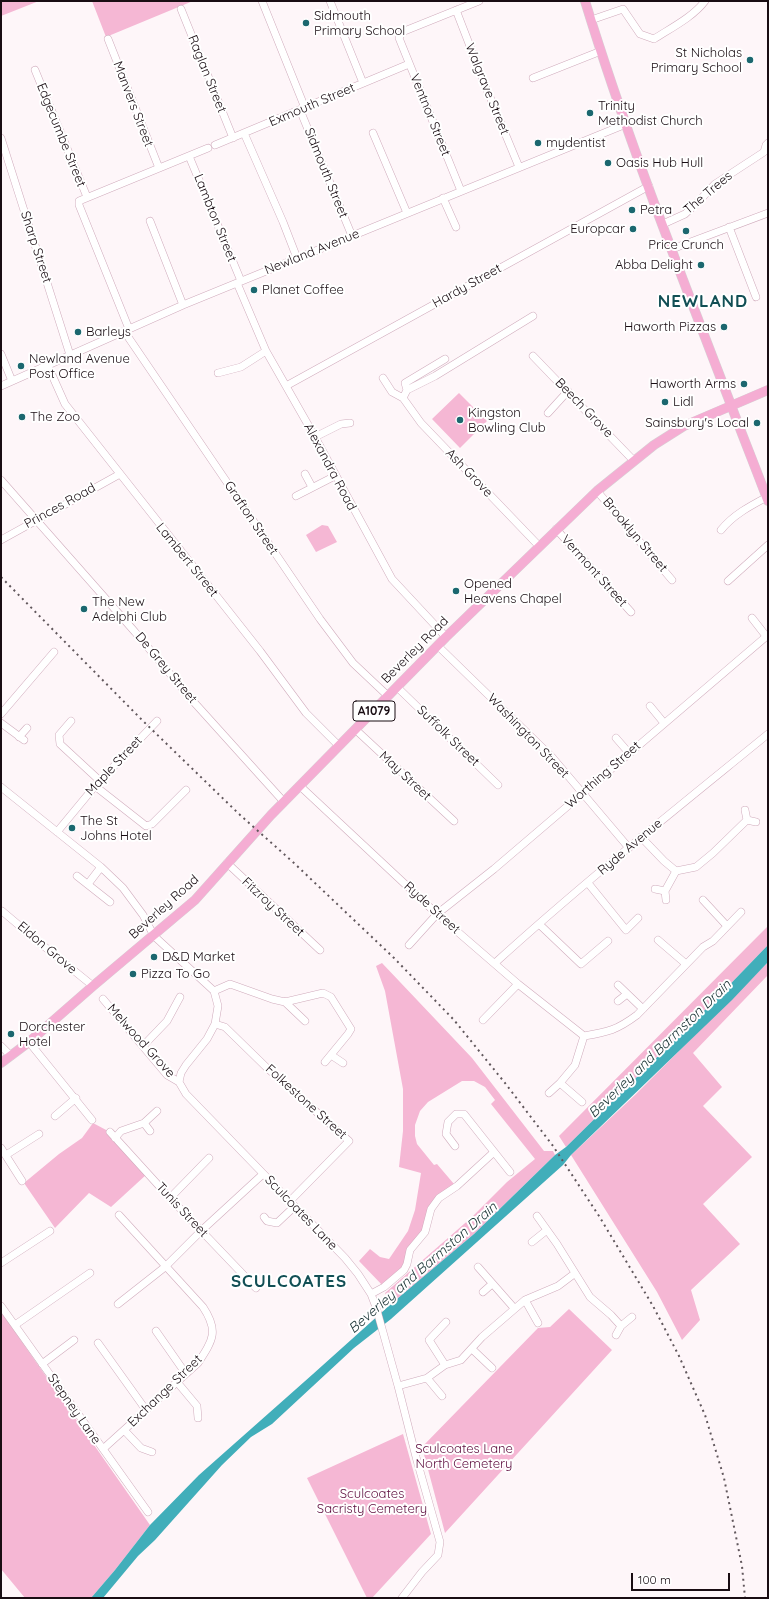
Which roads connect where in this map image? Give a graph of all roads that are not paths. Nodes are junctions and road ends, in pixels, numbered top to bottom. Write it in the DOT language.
graph roads {
  1 [pos="262,1"];
  2 [pos="330,1"];
  3 [pos="479,1"];
  4 [pos="585,1"];
  5 [pos="705,1"];
  6 [pos="181,9"];
  7 [pos="456,10"];
  8 [pos="591,20"];
  9 [pos="108,39"];
  10 [pos="601,51"];
  11 [pos="409,64"];
  12 [pos="35,70"];
  13 [pos="534,78"];
  14 [pos="363,83"];
  15 [pos="302,109"];
  16 [pos="626,124"];
  17 [pos="244,133"];
  18 [pos="373,133"];
  19 [pos="1,138"];
  20 [pos="234,138"];
  21 [pos="768,143"];
  22 [pos="215,145"];
  23 [pos="208,148"];
  24 [pos="189,156"];
  25 [pos="519,167"];
  26 [pos="159,168"];
  27 [pos="649,186"];
  28 [pos="461,191"];
  29 [pos="87,197"];
  30 [pos="443,198"];
  31 [pos="407,213"];
  32 [pos="768,213"];
  33 [pos="150,221"];
  34 [pos="663,224"];
  35 [pos="729,227"];
  36 [pos="456,228"];
  37 [pos="352,236"];
  38 [pos="672,249"];
  39 [pos="297,258"];
  40 [pos="239,282"];
  41 [pos="756,297"];
  42 [pos="183,305"];
  43 [pos="533,316"];
  44 [pos="127,330"];
  45 [pos="266,351"];
  46 [pos="1,354"];
  47 [pos="70,355"];
  48 [pos="533,356"];
  49 [pos="446,359"];
  50 [pos="48,366"];
  51 [pos="218,373"];
  52 [pos="383,378"];
  53 [pos="12,381"];
  54 [pos="1,386"];
  55 [pos="286,386"];
  56 [pos="407,390"];
  57 [pos="768,390"];
  58 [pos="568,391"];
  59 [pos="403,398"];
  60 [pos="731,406"];
  61 [pos="548,413"];
  62 [pos="350,423"];
  63 [pos="315,438"];
  64 [pos="634,461"];
  65 [pos="120,474"];
  66 [pos="305,474"];
  67 [pos="335,476"];
  68 [pos="1,480"];
  69 [pos="312,487"];
  70 [pos="597,491"];
  71 [pos="296,496"];
  72 [pos="767,499"];
  73 [pos="36,519"];
  74 [pos="556,529"];
  75 [pos="721,531"];
  76 [pos="1,540"];
  77 [pos="768,545"];
  78 [pos="539,546"];
  79 [pos="672,580"];
  80 [pos="728,581"];
  81 [pos="631,612"];
  82 [pos="752,618"];
  83 [pos="767,635"];
  84 [pos="446,637"];
  85 [pos="438,646"];
  86 [pos="54,652"];
  87 [pos="397,687"];
  88 [pos="388,696"];
  89 [pos="650,706"];
  90 [pos="1,714"];
  91 [pos="70,721"];
  92 [pos="157,721"];
  93 [pos="1,723"];
  94 [pos="664,723"];
  95 [pos="27,728"];
  96 [pos="356,730"];
  97 [pos="768,734"];
  98 [pos="616,738"];
  99 [pos="339,746"];
  100 [pos="629,753"];
  101 [pos="97,783"];
  102 [pos="498,784"];
  103 [pos="300,786"];
  104 [pos="1,787"];
  105 [pos="186,790"];
  106 [pos="582,793"];
  107 [pos="284,802"];
  108 [pos="745,810"];
  109 [pos="747,820"];
  110 [pos="454,821"];
  111 [pos="756,822"];
  112 [pos="57,832"];
  113 [pos="641,837"];
  114 [pos="629,848"];
  115 [pos="227,863"];
  116 [pos="101,867"];
  117 [pos="676,871"];
  118 [pos="77,876"];
  119 [pos="588,883"];
  120 [pos="88,884"];
  121 [pos="655,889"];
  122 [pos="665,891"];
  123 [pos="666,900"];
  124 [pos="703,900"];
  125 [pos="110,902"];
  126 [pos="2,911"];
  127 [pos="741,912"];
  128 [pos="437,914"];
  129 [pos="638,918"];
  130 [pos="539,924"];
  131 [pos="727,926"];
  132 [pos="154,936"];
  133 [pos="658,940"];
  134 [pos="608,941"];
  135 [pos="409,945"];
  136 [pos="320,950"];
  137 [pos="495,963"];
  138 [pos="686,964"];
  139 [pos="518,984"];
  140 [pos="618,985"];
  141 [pos="93,986"];
  142 [pos="214,991"];
  143 [pos="627,994"];
  144 [pos="180,997"];
  145 [pos="103,999"];
  146 [pos="618,1001"];
  147 [pos="285,1002"];
  148 [pos="642,1009"];
  149 [pos="483,1020"];
  150 [pos="305,1021"];
  151 [pos="215,1024"];
  152 [pos="584,1036"];
  153 [pos="29,1042"];
  154 [pos="144,1045"];
  155 [pos="1,1046"];
  156 [pos="331,1055"];
  157 [pos="11,1056"];
  158 [pos="325,1062"];
  159 [pos="1,1063"];
  160 [pos="343,1063"];
  161 [pos="179,1082"];
  162 [pos="560,1083"];
  163 [pos="549,1093"];
  164 [pos="76,1098"];
  165 [pos="582,1102"];
  166 [pos="157,1111"];
  167 [pos="55,1116"];
  168 [pos="92,1120"];
  169 [pos="144,1123"];
  170 [pos="150,1131"];
  171 [pos="110,1132"];
  172 [pos="39,1134"];
  173 [pos="115,1138"];
  174 [pos="455,1146"];
  175 [pos="1,1148"];
  176 [pos="494,1152"];
  177 [pos="6,1155"];
  178 [pos="209,1158"];
  179 [pos="510,1172"];
  180 [pos="263,1174"];
  181 [pos="22,1181"];
  182 [pos="170,1198"];
  183 [pos="291,1204"];
  184 [pos="119,1215"];
  185 [pos="537,1216"];
  186 [pos="264,1217"];
  187 [pos="547,1230"];
  188 [pos="50,1231"];
  189 [pos="201,1231"];
  190 [pos="532,1242"];
  191 [pos="1,1263"];
  192 [pos="165,1267"];
  193 [pos="478,1267"];
  194 [pos="90,1274"];
  195 [pos="574,1274"];
  196 [pos="492,1284"];
  197 [pos="256,1288"];
  198 [pos="483,1292"];
  199 [pos="371,1294"];
  200 [pos="525,1300"];
  201 [pos="118,1304"];
  202 [pos="1,1306"];
  203 [pos="514,1308"];
  204 [pos="632,1317"];
  205 [pos="446,1322"];
  206 [pos="538,1323"];
  207 [pos="15,1325"];
  208 [pos="621,1326"];
  209 [pos="156,1331"];
  210 [pos="616,1335"];
  211 [pos="74,1340"];
  212 [pos="98,1344"];
  213 [pos="472,1349"];
  214 [pos="42,1364"];
  215 [pos="445,1364"];
  216 [pos="492,1368"];
  217 [pos="186,1374"];
  218 [pos="427,1378"];
  219 [pos="177,1382"];
  220 [pos="398,1386"];
  221 [pos="442,1396"];
  222 [pos="146,1410"];
  223 [pos="198,1418"];
  224 [pos="124,1430"];
  225 [pos="103,1449"];
  226 [pos="152,1452"];
  227 [pos="148,1512"];
  228 [pos="402,1598"];
  1 -- 15 [label="street, Sidmouth Street"];
  2 -- 14 [label="street"];
  3 -- 7 [label="street"];
  4 -- 8 [label="main road"];
  5 -- 8 [label="street"];
  6 -- 20 [label="street, Raglan Street"];
  7 -- 11 [label="street, Ventnor Street"];
  7 -- 25 [label="street, Walgrave Street"];
  8 -- 10 [label="main road"];
  9 -- 26 [label="street, Manvers Street"];
  10 -- 13 [label="street"];
  10 -- 16 [label="main road"];
  11 -- 14 [label="street, Exmouth Street"];
  11 -- 28 [label="street, Ventnor Street"];
  12 -- 29 [label="street, Edgecumbe Street"];
  14 -- 15 [label="street, Exmouth Street"];
  15 -- 17 [label="street, Exmouth Street"];
  15 -- 37 [label="street, Sidmouth Street"];
  16 -- 25 [label="street, Newland Avenue"];
  16 -- 27 [label="main road"];
  17 -- 20 [label="street, Exmouth Street"];
  17 -- 39 [label="street"];
  18 -- 31 [label="street"];
  19 -- 47 [label="street, Sharp Street"];
  20 -- 22 [label="street, Exmouth Street"];
  21 -- 34 [label="street, The Trees"];
  23 -- 24 [label="street"];
  24 -- 26 [label="street"];
  24 -- 40 [label="street, Lambton Street"];
  25 -- 28 [label="street, Newland Avenue"];
  26 -- 29 [label="street"];
  27 -- 34 [label="main road"];
  27 -- 55 [label="street, Hardy Street"];
  28 -- 30 [label="street, Newland Avenue"];
  29 -- 44 [label="street, Edgecumbe Street"];
  30 -- 31 [label="street, Newland Avenue"];
  30 -- 36 [label="street"];
  31 -- 37 [label="street, Newland Avenue"];
  32 -- 35 [label="street"];
  33 -- 42 [label="street"];
  34 -- 38 [label="main road"];
  35 -- 38 [label="street"];
  35 -- 41 [label="street"];
  37 -- 39 [label="street, Newland Avenue"];
  38 -- 60 [label="main road"];
  39 -- 40 [label="street, Newland Avenue"];
  40 -- 42 [label="street, Newland Avenue"];
  40 -- 45 [label="street, Alexandra Road"];
  42 -- 44 [label="street, Newland Avenue"];
  43 -- 56 [label="street"];
  44 -- 47 [label="street, Newland Avenue"];
  44 -- 88 [label="street, Grafton Street"];
  45 -- 51 [label="street"];
  45 -- 55 [label="street, Alexandra Road"];
  46 -- 53 [label="street"];
  47 -- 50 [label="street, Newland Avenue"];
  48 -- 58 [label="street, Beech Grove"];
  49 -- 56 [label="street"];
  50 -- 53 [label="street, Newland Avenue"];
  50 -- 65 [label="street, Lambert Street"];
  52 -- 59 [label="street, Ash Grove"];
  53 -- 54 [label="street, Newland Avenue"];
  55 -- 63 [label="street, Alexandra Road"];
  56 -- 59 [label="street"];
  57 -- 60 [label="main road, Beverley Road / A1079"];
  58 -- 61 [label="street"];
  58 -- 64 [label="street, Beech Grove"];
  59 -- 78 [label="street, Ash Grove"];
  60 -- 64 [label="main road, Beverley Road / A1079"];
  60 -- 72 [label="main road"];
  62 -- 63 [label="street"];
  63 -- 67 [label="street, Alexandra Road"];
  64 -- 70 [label="main road, Beverley Road / A1079"];
  65 -- 73 [label="street, Princes Road"];
  65 -- 99 [label="street, Lambert Street"];
  66 -- 69 [label="street"];
  67 -- 69 [label="street"];
  67 -- 84 [label="street, Alexandra Road"];
  68 -- 73 [label="street, De Grey Street"];
  69 -- 71 [label="street"];
  70 -- 74 [label="main road, Beverley Road / A1079"];
  70 -- 79 [label="street, Brooklyn Street"];
  72 -- 75 [label="street"];
  73 -- 76 [label="street, Princes Road"];
  73 -- 107 [label="street, De Grey Street"];
  74 -- 78 [label="main road, Beverley Road / A1079"];
  74 -- 81 [label="street, Vermont Street"];
  77 -- 80 [label="street"];
  78 -- 84 [label="main road, Beverley Road / A1079"];
  82 -- 83 [label="street"];
  83 -- 94 [label="street, Worthing Street"];
  84 -- 85 [label="main road, Beverley Road / A1079"];
  85 -- 87 [label="main road, Beverley Road / A1079"];
  85 -- 106 [label="street, Washington Street"];
  86 -- 90 [label="street"];
  87 -- 88 [label="main road, Beverley Road / A1079"];
  87 -- 102 [label="street, Suffolk Street"];
  88 -- 96 [label="main road, Beverley Road / A1079"];
  89 -- 94 [label="street"];
  91 -- 101 [label="street"];
  92 -- 101 [label="street, Maple Street"];
  93 -- 95 [label="street"];
  94 -- 100 [label="street, Worthing Street"];
  96 -- 99 [label="main road, Beverley Road / A1079"];
  96 -- 110 [label="street, May Street"];
  97 -- 113 [label="street, Ryde Avenue"];
  98 -- 100 [label="street"];
  99 -- 103 [label="main road, Beverley Road / A1079"];
  100 -- 106 [label="street, Worthing Street"];
  101 -- 105 [label="street"];
  101 -- 112 [label="street, Maple Street"];
  103 -- 107 [label="main road, Beverley Road / A1079"];
  103 -- 128 [label="street, Ryde Street"];
  104 -- 112 [label="street"];
  106 -- 114 [label="street, Washington Street"];
  106 -- 128 [label="street, Worthing Street"];
  107 -- 115 [label="main road, Beverley Road / A1079"];
  108 -- 109 [label="street"];
  109 -- 111 [label="street"];
  109 -- 117 [label="street"];
  112 -- 116 [label="street"];
  113 -- 114 [label="street, Ryde Avenue"];
  113 -- 117 [label="street"];
  114 -- 119 [label="street, Ryde Avenue"];
  115 -- 132 [label="main road, Beverley Road / A1079"];
  115 -- 136 [label="street, Fitzroy Street"];
  116 -- 120 [label="street"];
  116 -- 132 [label="street"];
  117 -- 122 [label="street"];
  118 -- 120 [label="street"];
  119 -- 129 [label="street"];
  119 -- 130 [label="street, Ryde Avenue"];
  120 -- 125 [label="street"];
  121 -- 122 [label="street"];
  122 -- 123 [label="street"];
  124 -- 131 [label="street"];
  126 -- 141 [label="street, Eldon Grove"];
  127 -- 131 [label="street"];
  128 -- 135 [label="street, Worthing Street"];
  128 -- 137 [label="street, Ryde Street"];
  130 -- 134 [label="street"];
  130 -- 137 [label="street, Ryde Avenue"];
  131 -- 138 [label="street"];
  132 -- 141 [label="main road, Beverley Road / A1079"];
  132 -- 142 [label="street"];
  133 -- 138 [label="street"];
  137 -- 139 [label="street, Ryde Street"];
  138 -- 148 [label="street"];
  139 -- 149 [label="street"];
  139 -- 152 [label="street, Ryde Street"];
  140 -- 143 [label="street"];
  141 -- 153 [label="main road, Beverley Road / A1079"];
  142 -- 147 [label="street"];
  142 -- 151 [label="street"];
  143 -- 146 [label="street"];
  143 -- 148 [label="street"];
  144 -- 154 [label="street"];
  145 -- 154 [label="street, Melwood Grove"];
  147 -- 150 [label="street"];
  147 -- 156 [label="street"];
  148 -- 152 [label="street"];
  151 -- 161 [label="street"];
  151 -- 183 [label="street, Folkestone Street"];
  152 -- 162 [label="street"];
  153 -- 157 [label="main road, Beverley Road / A1079"];
  153 -- 164 [label="street"];
  154 -- 161 [label="street, Melwood Grove"];
  155 -- 157 [label="street"];
  156 -- 158 [label="street"];
  156 -- 160 [label="street"];
  157 -- 159 [label="main road, Beverley Road / A1079"];
  161 -- 180 [label="street, Sculcoates Lane"];
  162 -- 163 [label="street"];
  162 -- 165 [label="street"];
  164 -- 167 [label="street"];
  164 -- 168 [label="street"];
  166 -- 169 [label="street"];
  169 -- 170 [label="street"];
  169 -- 173 [label="street"];
  171 -- 173 [label="street, Tunis Street"];
  172 -- 177 [label="street"];
  173 -- 182 [label="street, Tunis Street"];
  174 -- 176 [label="street"];
  175 -- 177 [label="street"];
  176 -- 179 [label="street"];
  176 -- 199 [label="street"];
  177 -- 181 [label="street"];
  178 -- 182 [label="street"];
  180 -- 183 [label="street, Sculcoates Lane"];
  180 -- 189 [label="street"];
  182 -- 189 [label="street, Tunis Street"];
  183 -- 186 [label="street"];
  183 -- 199 [label="street, Sculcoates Lane"];
  184 -- 192 [label="street, Exchange Street"];
  185 -- 187 [label="street"];
  187 -- 190 [label="street"];
  187 -- 195 [label="street"];
  188 -- 191 [label="street"];
  189 -- 192 [label="street"];
  189 -- 197 [label="street, Tunis Street"];
  192 -- 201 [label="street"];
  192 -- 217 [label="street, Exchange Street"];
  193 -- 196 [label="street"];
  194 -- 207 [label="street"];
  195 -- 200 [label="street"];
  195 -- 208 [label="street"];
  196 -- 198 [label="street"];
  196 -- 203 [label="street"];
  199 -- 220 [label="street, Sculcoates Lane"];
  200 -- 203 [label="street"];
  200 -- 206 [label="street"];
  202 -- 207 [label="street, Stepney Lane"];
  203 -- 213 [label="street"];
  204 -- 208 [label="street"];
  205 -- 215 [label="street"];
  207 -- 214 [label="street, Stepney Lane"];
  208 -- 210 [label="street"];
  209 -- 217 [label="street"];
  211 -- 214 [label="street"];
  212 -- 222 [label="street"];
  213 -- 215 [label="street"];
  213 -- 216 [label="street"];
  214 -- 225 [label="street, Stepney Lane"];
  215 -- 218 [label="street"];
  217 -- 219 [label="street, Exchange Street"];
  218 -- 220 [label="street"];
  218 -- 221 [label="street"];
  219 -- 222 [label="street, Exchange Street"];
  219 -- 223 [label="street"];
  220 -- 228 [label="street, Sculcoates Lane"];
  222 -- 224 [label="street, Exchange Street"];
  224 -- 225 [label="street, Exchange Street"];
  224 -- 226 [label="street"];
  225 -- 227 [label="street, Stepney Lane"];
}
